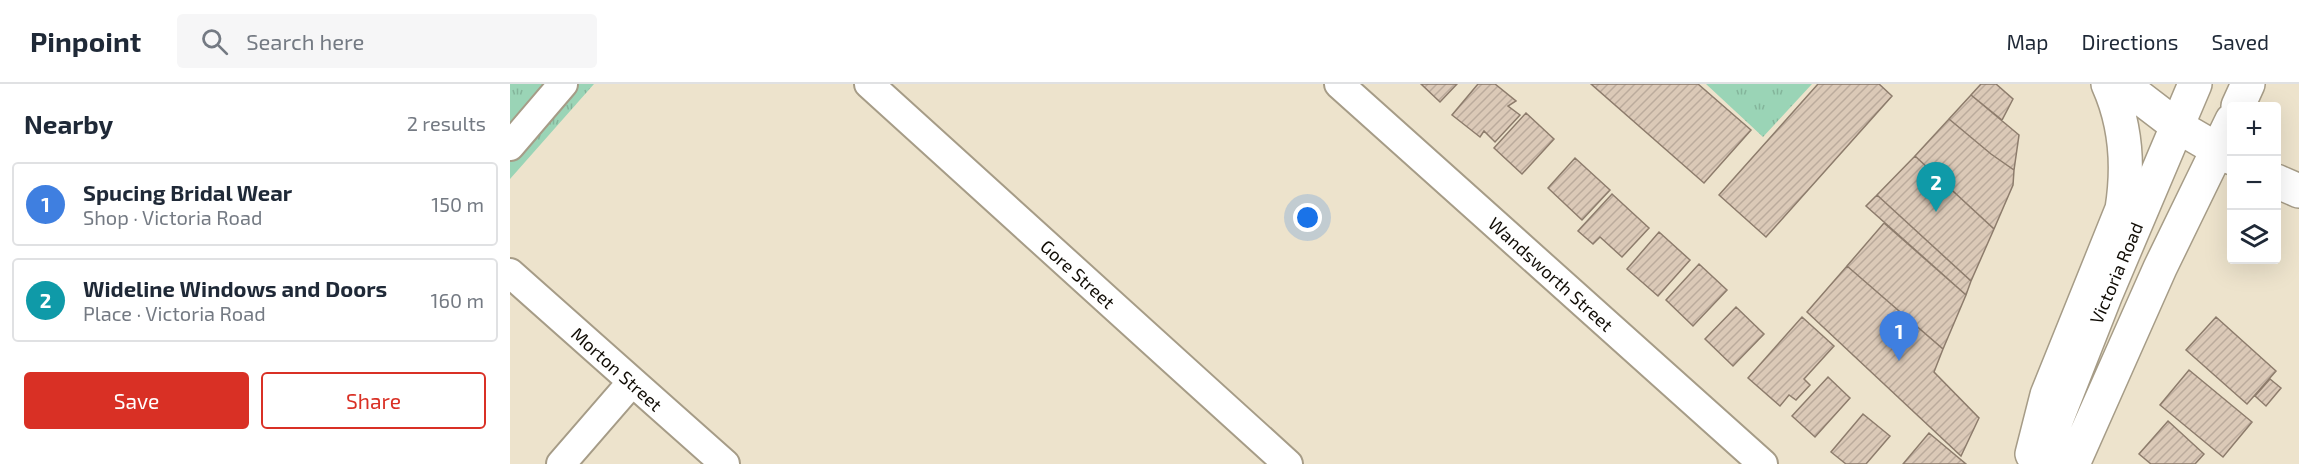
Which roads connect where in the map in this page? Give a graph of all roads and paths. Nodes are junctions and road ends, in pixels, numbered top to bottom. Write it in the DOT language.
graph roads {
  1 [pos="563,84"];
  2 [pos="868,84"];
  3 [pos="1339,84"];
  4 [pos="2108,84"];
  5 [pos="2122,84"];
  6 [pos="2195,84"];
  7 [pos="2248,84"];
  8 [pos="2240,102"];
  9 [pos="2177,126"];
  10 [pos="510,146"];
  11 [pos="2225,155"];
  12 [pos="2281,183"];
  13 [pos="2299,191"];
  14 [pos="510,273"];
  15 [pos="632,382"];
  16 [pos="561,464"];
  17 [pos="725,464"];
  18 [pos="1288,464"];
  19 [pos="1763,464"];
  20 [pos="2029,464"];
  21 [pos="2039,464"];
  22 [pos="2073,464"];
  1 -- 10 [label="street"];
  2 -- 18 [label="street, Gore Street"];
  3 -- 19 [label="street, Wandsworth Street"];
  4 -- 20 [label="main road"];
  5 -- 9 [label="main road"];
  6 -- 9 [label="main road, Victoria Road"];
  7 -- 8 [label="main road"];
  9 -- 11 [label="main road"];
  9 -- 21 [label="main road, Victoria Road"];
  11 -- 22 [label="main road, Victoria Road"];
  12 -- 13 [label="main road"];
  14 -- 15 [label="street, Morton Street"];
  15 -- 16 [label="street"];
  15 -- 17 [label="street, Morton Street"];
}
